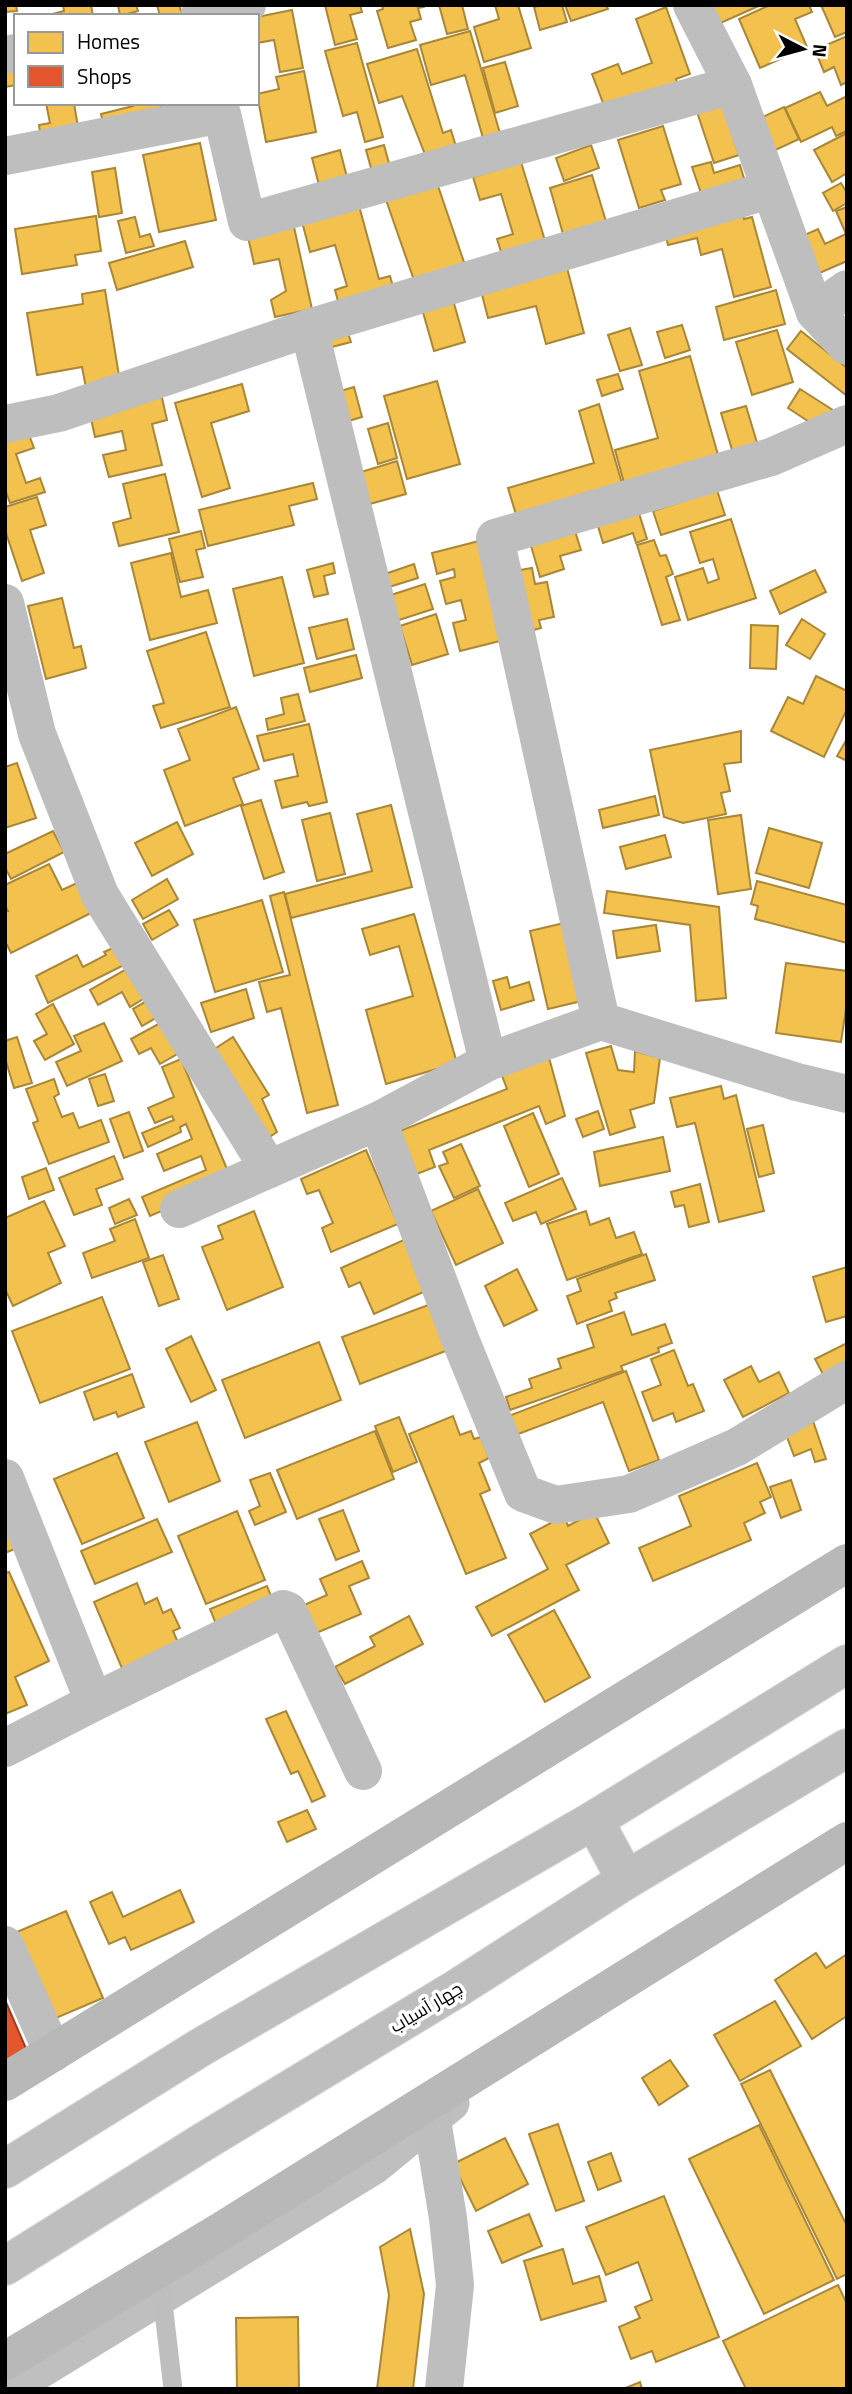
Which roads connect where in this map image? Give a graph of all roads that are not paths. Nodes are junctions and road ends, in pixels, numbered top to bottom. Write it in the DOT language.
graph roads {
  1 [pos="247,5"];
  2 [pos="692,5"];
  3 [pos="208,14"];
  4 [pos="733,85"];
  5 [pos="5,156"];
  6 [pos="769,190"];
  7 [pos="847,289"];
  8 [pos="815,312"];
  9 [pos="309,328"];
  10 [pos="847,346"];
  11 [pos="847,424"];
  12 [pos="5,425"];
  13 [pos="5,603"];
  14 [pos="601,1021"];
  15 [pos="488,1062"];
  16 [pos="846,1089"];
  17 [pos="379,1121"];
  18 [pos="269,1169"];
  19 [pos="179,1209"];
  20 [pos="847,1380"];
  21 [pos="5,1478"];
  22 [pos="847,1563"];
  23 [pos="847,1664"];
  24 [pos="94,1702"];
  25 [pos="5,1748"];
  26 [pos="847,1748"];
  27 [pos="363,1770"];
  28 [pos="594,1820"];
  29 [pos="847,1841"];
  30 [pos="626,1880"];
  31 [pos="5,1945"];
  32 [pos="53,2053"];
  33 [pos="5,2082"];
  34 [pos="429,2102"];
  35 [pos="5,2169"];
  36 [pos="5,2266"];
  37 [pos="159,2269"];
  38 [pos="5,2361"];
  39 [pos="173,2389"];
  40 [pos="444,2389"];
  1 -- 3 [label="main road"];
  2 -- 4 [label="main road"];
  4 -- 5 [label="main road"];
  4 -- 6 [label="main road"];
  6 -- 8 [label="main road"];
  6 -- 9 [label="main road"];
  7 -- 8 [label="main road"];
  8 -- 10 [label="main road"];
  9 -- 12 [label="main road"];
  9 -- 15 [label="main road"];
  11 -- 14 [label="main road"];
  13 -- 18 [label="main road"];
  14 -- 15 [label="main road"];
  14 -- 16 [label="main road"];
  15 -- 17 [label="main road"];
  17 -- 18 [label="main road"];
  17 -- 20 [label="main road"];
  18 -- 19 [label="main road"];
  21 -- 24 [label="main road"];
  22 -- 32 [label="street"];
  23 -- 28 [label="main road"];
  24 -- 25 [label="main road"];
  24 -- 27 [label="main road"];
  26 -- 30 [label="main road, چهار آسیاب"];
  28 -- 30 [label="main road"];
  28 -- 35 [label="main road"];
  29 -- 34 [label="street"];
  30 -- 36 [label="main road, چهار آسیاب"];
  31 -- 32 [label="main road"];
  32 -- 33 [label="street"];
  34 -- 37 [label="street"];
  34 -- 40 [label="main road"];
  37 -- 38 [label="street"];
  37 -- 39 [label="lane"];
}
